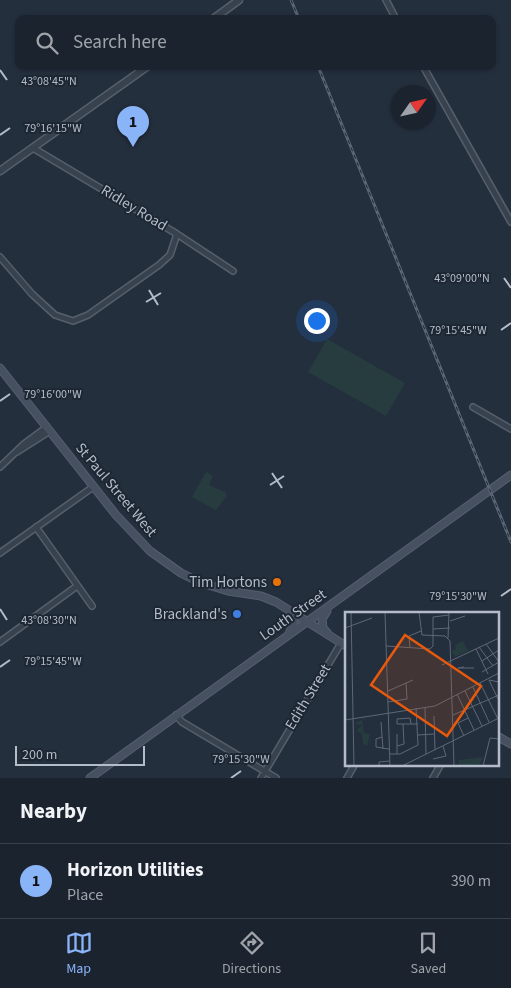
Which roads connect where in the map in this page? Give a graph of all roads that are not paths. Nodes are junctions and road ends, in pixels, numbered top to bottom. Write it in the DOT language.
graph roads {
  1 [pos="239,0"];
  2 [pos="386,0"];
  3 [pos="218,15"];
  4 [pos="394,15"];
  5 [pos="142,70"];
  6 [pos="425,70"];
  7 [pos="33,148"];
  8 [pos="0,171"];
  9 [pos="511,222"];
  10 [pos="177,234"];
  11 [pos="0,257"];
  12 [pos="233,271"];
  13 [pos="0,368"];
  14 [pos="473,407"];
  15 [pos="48,429"];
  16 [pos="511,429"];
  17 [pos="0,467"];
  18 [pos="511,475"];
  19 [pos="93,487"];
  20 [pos="36,527"];
  21 [pos="0,552"];
  22 [pos="77,586"];
  23 [pos="336,602"];
  24 [pos="92,606"];
  25 [pos="292,612"];
  26 [pos="308,622"];
  27 [pos="289,634"];
  28 [pos="330,637"];
  29 [pos="0,642"];
  30 [pos="343,644"];
  31 [pos="176,715"];
  32 [pos="498,737"];
  33 [pos="511,744"];
  34 [pos="354,766"];
  35 [pos="441,766"];
  36 [pos="264,771"];
  37 [pos="90,778"];
  38 [pos="261,778"];
  39 [pos="276,778"];
  40 [pos="347,778"];
  41 [pos="433,778"];
  1 -- 3 [label="street"];
  2 -- 4 [label="street"];
  5 -- 7 [label="street"];
  6 -- 9 [label="street"];
  7 -- 8 [label="street"];
  7 -- 10 [label="street, Ridley Road"];
  10 -- 11 [label="street"];
  10 -- 12 [label="street, Ridley Road"];
  13 -- 15 [label="main road, St Paul Street West"];
  14 -- 16 [label="street"];
  15 -- 17 [label="street"];
  15 -- 19 [label="main road, St Paul Street West"];
  18 -- 23 [label="main road, Louth Street"];
  19 -- 20 [label="street"];
  19 -- 25 [label="main road, St Paul Street West"];
  20 -- 21 [label="street"];
  20 -- 22 [label="street"];
  22 -- 24 [label="street"];
  22 -- 29 [label="street"];
  23 -- 26 [label="main road, Louth Street"];
  23 -- 28 [label="main road"];
  25 -- 26 [label="main road, St Paul Street West"];
  25 -- 27 [label="main road"];
  26 -- 27 [label="main road, Louth Street"];
  26 -- 28 [label="main road, St Paul Street West"];
  27 -- 31 [label="main road, Louth Street"];
  28 -- 30 [label="main road, St Paul Street West"];
  30 -- 36 [label="street, Edith Street"];
  31 -- 36 [label="street"];
  31 -- 37 [label="main road, Louth Street"];
  32 -- 33 [label="main road"];
  34 -- 40 [label="street"];
  35 -- 41 [label="street"];
  36 -- 38 [label="street, Edith Street"];
  36 -- 39 [label="street"];
}
